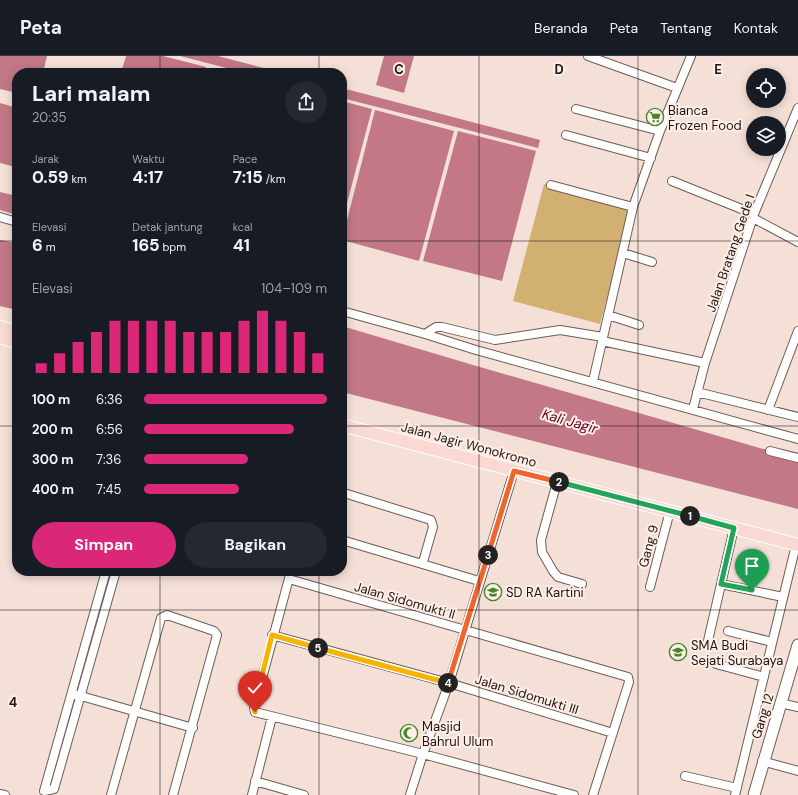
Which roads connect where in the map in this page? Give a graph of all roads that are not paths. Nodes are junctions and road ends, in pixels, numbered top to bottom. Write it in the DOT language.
graph roads {
  1 [pos="589,56"];
  2 [pos="691,56"];
  3 [pos="677,88"];
  4 [pos="798,108"];
  5 [pos="576,109"];
  6 [pos="660,131"];
  7 [pos="566,135"];
  8 [pos="651,158"];
  9 [pos="672,181"];
  10 [pos="552,185"];
  11 [pos="633,207"];
  12 [pos="754,216"];
  13 [pos="0,218"];
  14 [pos="12,221"];
  15 [pos="798,242"];
  16 [pos="623,253"];
  17 [pos="652,262"];
  18 [pos="347,312"];
  19 [pos="608,315"];
  20 [pos="639,325"];
  21 [pos="0,327"];
  22 [pos="798,331"];
  23 [pos="425,334"];
  24 [pos="12,336"];
  25 [pos="602,339"];
  26 [pos="796,344"];
  27 [pos="705,363"];
  28 [pos="593,382"];
  29 [pos="697,392"];
  30 [pos="693,409"];
  31 [pos="768,410"];
  32 [pos="798,417"];
  33 [pos="347,426"];
  34 [pos="798,439"];
  35 [pos="770,451"];
  36 [pos="798,458"];
  37 [pos="514,471"];
  38 [pos="557,482"];
  39 [pos="347,494"];
  40 [pos="670,511"];
  41 [pos="734,528"];
  42 [pos="347,541"];
  43 [pos="797,545"];
  44 [pos="423,562"];
  45 [pos="105,576"];
  46 [pos="114,576"];
  47 [pos="290,576"];
  48 [pos="293,576"];
  49 [pos="479,581"];
  50 [pos="582,584"];
  51 [pos="721,584"];
  52 [pos="650,587"];
  53 [pos="782,597"];
  54 [pos="465,629"];
  55 [pos="728,631"];
  56 [pos="272,635"];
  57 [pos="772,642"];
  58 [pos="707,645"];
  59 [pos="798,645"];
  60 [pos="795,662"];
  61 [pos="716,664"];
  62 [pos="764,677"];
  63 [pos="449,683"];
  64 [pos="76,695"];
  65 [pos="780,703"];
  66 [pos="798,707"];
  67 [pos="135,712"];
  68 [pos="272,717"];
  69 [pos="192,728"];
  70 [pos="613,733"];
  71 [pos="423,754"];
  72 [pos="762,761"];
  73 [pos="798,771"];
  74 [pos="685,776"];
  75 [pos="255,781"];
  76 [pos="736,791"];
  77 [pos="0,794"];
  78 [pos="5,795"];
  79 [pos="111,795"];
  80 [pos="173,795"];
  81 [pos="252,795"];
  82 [pos="304,795"];
  83 [pos="410,795"];
  84 [pos="574,795"];
  85 [pos="593,795"];
  86 [pos="754,795"];
  1 -- 3 [label="street"];
  2 -- 3 [label="street"];
  3 -- 6 [label="street"];
  4 -- 12 [label="street, Jalan Bratang Gede I"];
  5 -- 6 [label="street"];
  6 -- 8 [label="street"];
  7 -- 8 [label="street"];
  8 -- 11 [label="street"];
  9 -- 12 [label="street"];
  10 -- 11 [label="street"];
  11 -- 16 [label="street"];
  12 -- 15 [label="street"];
  12 -- 27 [label="street, Jalan Bratang Gede I"];
  13 -- 14 [label="street"];
  16 -- 17 [label="street"];
  16 -- 19 [label="street"];
  18 -- 23 [label="street"];
  19 -- 20 [label="street"];
  19 -- 25 [label="street"];
  21 -- 24 [label="main road"];
  22 -- 26 [label="street"];
  23 -- 25 [label="street"];
  23 -- 28 [label="street"];
  25 -- 27 [label="street"];
  25 -- 28 [label="street"];
  26 -- 31 [label="street"];
  27 -- 29 [label="street, Jalan Bratang Gede I"];
  28 -- 30 [label="street"];
  29 -- 30 [label="street, Jalan Bratang Gede I"];
  29 -- 31 [label="street"];
  30 -- 34 [label="street"];
  31 -- 32 [label="street"];
  33 -- 37 [label="main road, Jalan Jagir Wonokromo"];
  35 -- 36 [label="street"];
  37 -- 38 [label="main road, Jalan Jagir Wonokromo"];
  37 -- 49 [label="street"];
  38 -- 40 [label="main road, Jalan Jagir Wonokromo"];
  38 -- 50 [label="street"];
  39 -- 44 [label="street"];
  40 -- 41 [label="main road, Jalan Jagir Wonokromo"];
  40 -- 52 [label="street, Gang 9"];
  41 -- 43 [label="main road, Jalan Jagir Wonokromo"];
  41 -- 51 [label="street"];
  42 -- 44 [label="street"];
  43 -- 53 [label="street"];
  44 -- 49 [label="street"];
  45 -- 64 [label="street"];
  46 -- 64 [label="street"];
  47 -- 56 [label="street"];
  48 -- 54 [label="street, Jalan Sidomukti II"];
  49 -- 54 [label="street"];
  51 -- 53 [label="street"];
  51 -- 58 [label="street"];
  53 -- 57 [label="street"];
  54 -- 63 [label="street"];
  54 -- 70 [label="street, Jalan Sidomukti II"];
  55 -- 57 [label="street"];
  56 -- 63 [label="street, Jalan Sidomukti III"];
  56 -- 68 [label="street"];
  57 -- 62 [label="street"];
  59 -- 60 [label="street, Gang 12"];
  60 -- 65 [label="street, Gang 12"];
  61 -- 62 [label="street"];
  62 -- 76 [label="street"];
  63 -- 70 [label="street, Jalan Sidomukti III"];
  63 -- 71 [label="street"];
  64 -- 64 [label="street"];
  64 -- 67 [label="street"];
  65 -- 66 [label="street"];
  65 -- 72 [label="street, Gang 12"];
  67 -- 69 [label="street"];
  67 -- 69 [label="street"];
  67 -- 79 [label="street"];
  68 -- 71 [label="street"];
  68 -- 75 [label="street"];
  69 -- 80 [label="street"];
  70 -- 85 [label="street"];
  71 -- 83 [label="street"];
  71 -- 84 [label="street"];
  72 -- 73 [label="street"];
  72 -- 86 [label="street, Gang 12"];
  74 -- 76 [label="street"];
  75 -- 81 [label="street"];
  75 -- 82 [label="street"];
  77 -- 78 [label="street"];
}
